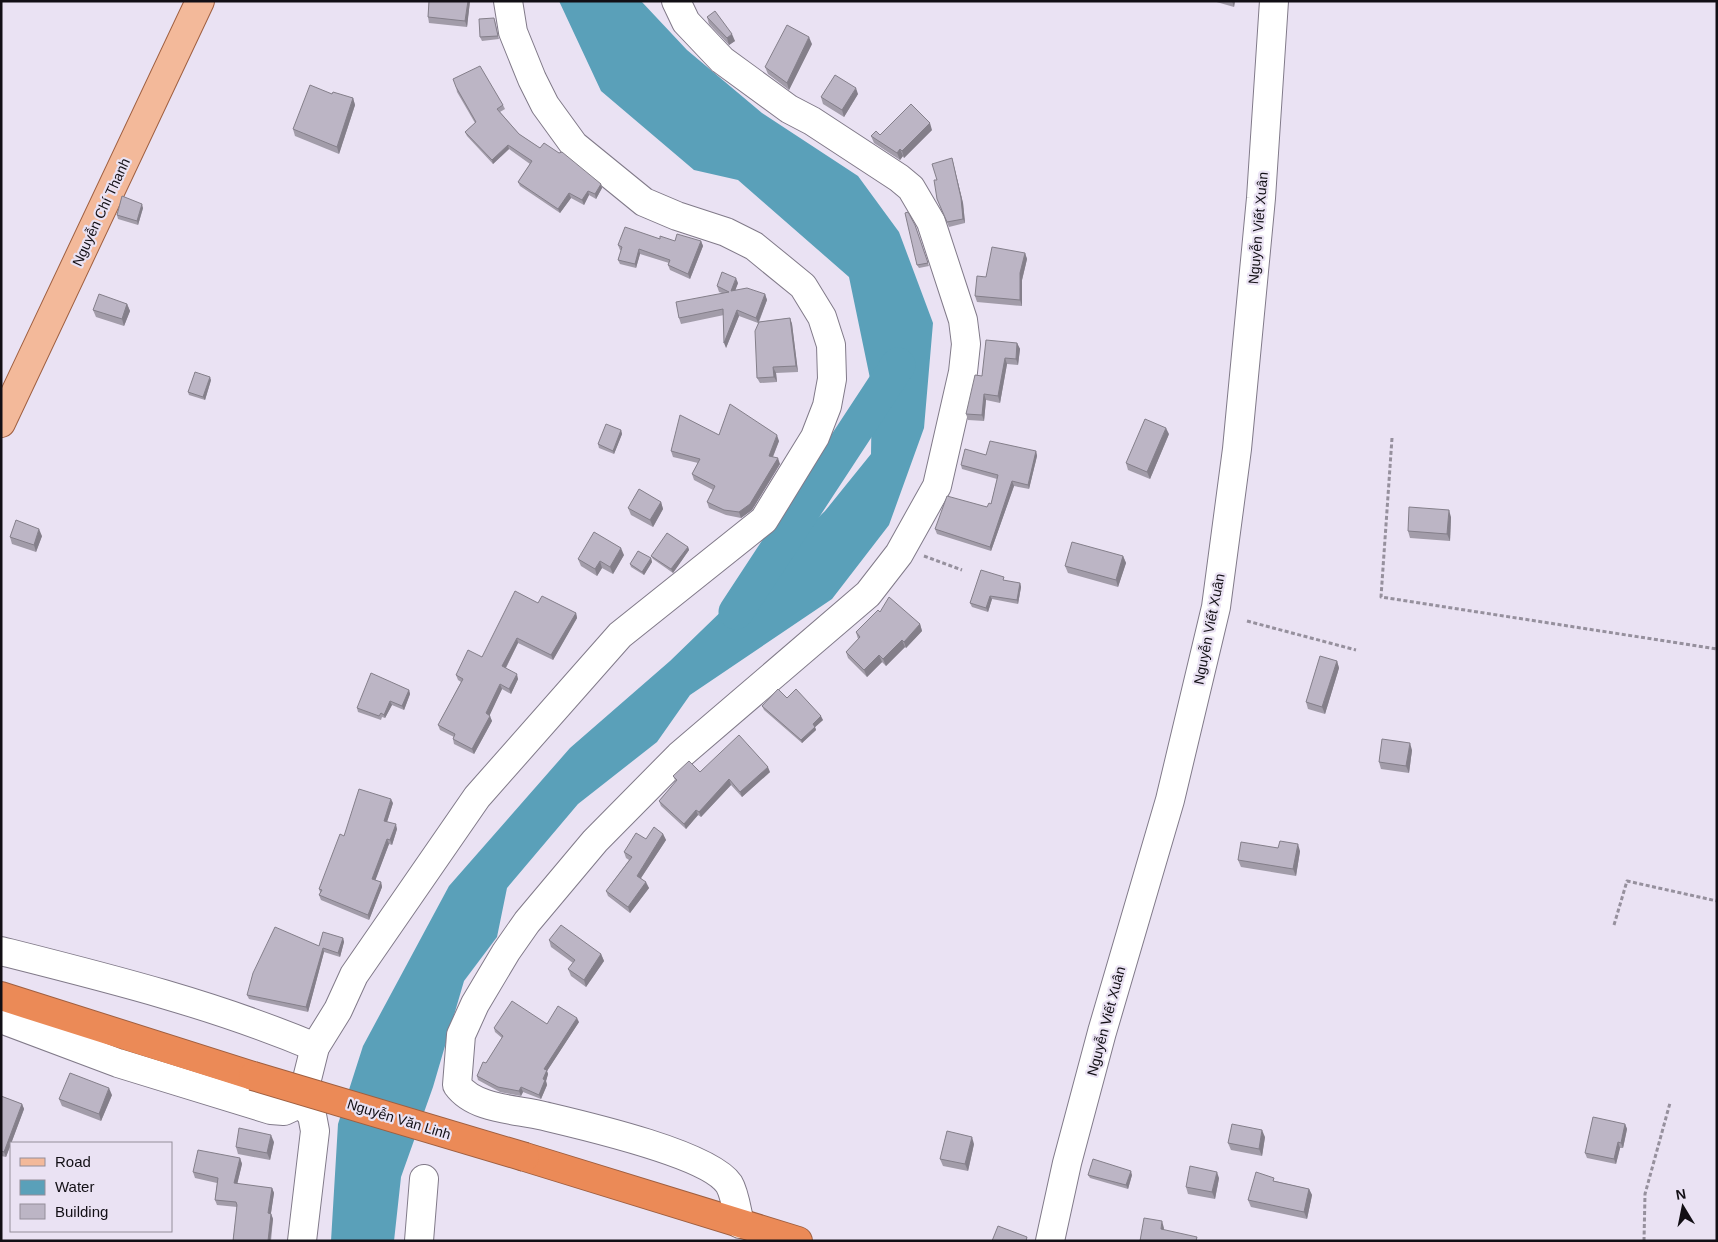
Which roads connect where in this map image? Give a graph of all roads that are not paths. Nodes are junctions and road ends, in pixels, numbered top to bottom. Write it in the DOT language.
graph roads {
  1 [pos="200,1"];
  2 [pos="508,1"];
  3 [pos="676,1"];
  4 [pos="1274,1"];
  5 [pos="1,423"];
  6 [pos="1,951"];
  7 [pos="7,1010"];
  8 [pos="315,1047"];
  9 [pos="301,1103"];
  10 [pos="424,1179"];
  11 [pos="740,1224"];
  12 [pos="302,1241"];
  13 [pos="419,1241"];
  14 [pos="798,1241"];
  15 [pos="1050,1241"];
  1 -- 5 [label="main road, Nguyễn Chí Thanh"];
  2 -- 8 [label="street"];
  3 -- 11 [label="street"];
  4 -- 15 [label="street, Nguyễn Viết Xuân"];
  6 -- 8 [label="street"];
  7 -- 9 [label="street"];
  7 -- 11 [label="highway, Nguyễn Văn Linh, bridge"];
  8 -- 9 [label="street"];
  9 -- 12 [label="street"];
  10 -- 13 [label="street"];
  11 -- 14 [label="highway, Nguyễn Văn Linh"];
}
